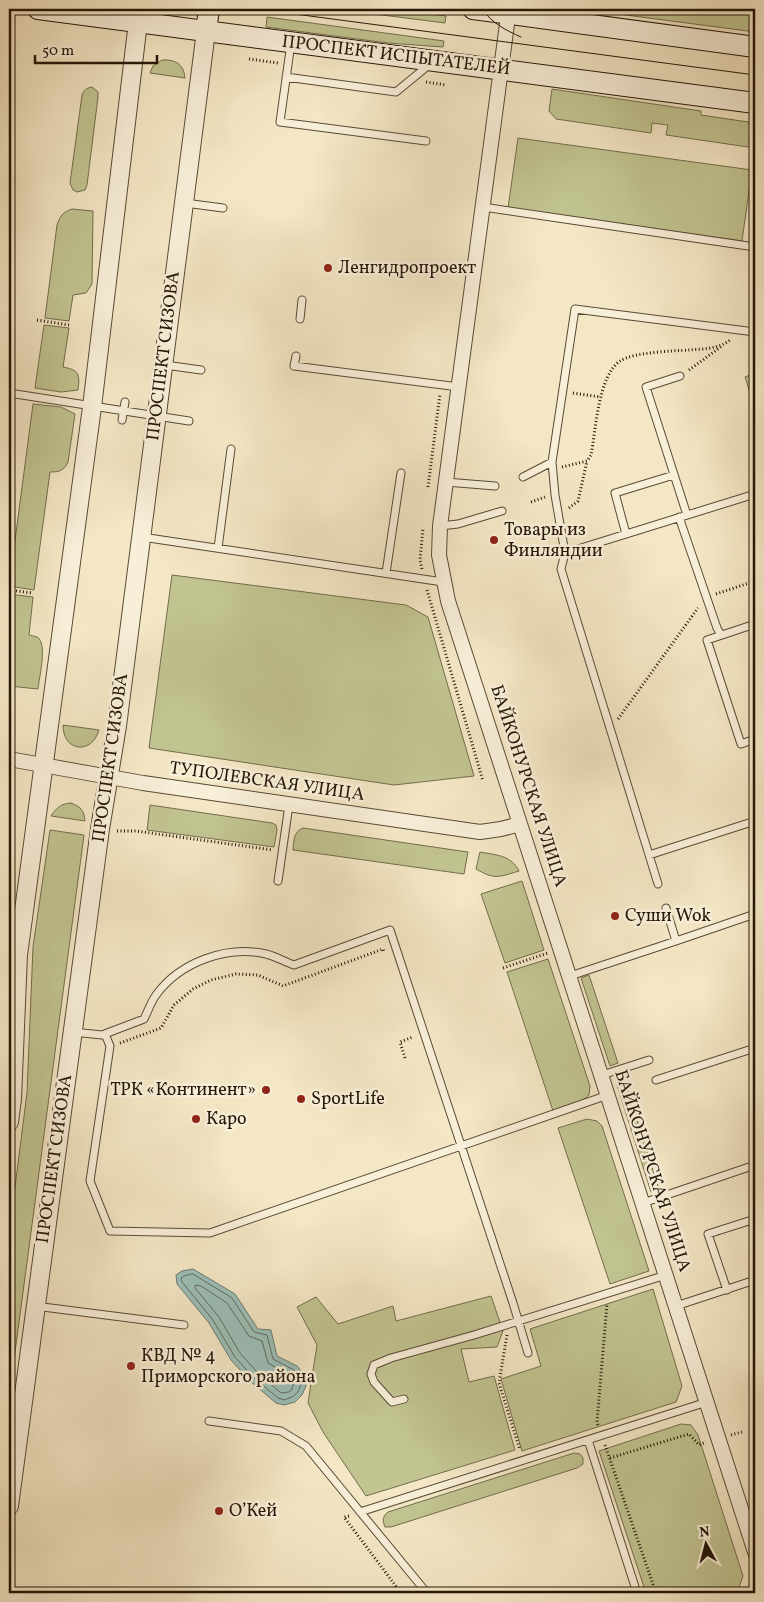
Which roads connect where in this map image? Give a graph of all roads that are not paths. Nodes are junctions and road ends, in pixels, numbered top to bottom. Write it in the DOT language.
graph roads {
  1 [pos="38,9"];
  2 [pos="209,9"];
  3 [pos="473,9"];
  4 [pos="509,11"];
  5 [pos="139,15"];
  6 [pos="206,30"];
  7 [pos="291,42"];
  8 [pos="755,47"];
  9 [pos="433,60"];
  10 [pos="501,69"];
  11 [pos="286,77"];
  12 [pos="755,102"];
  13 [pos="426,141"];
  14 [pos="184,202"];
  15 [pos="483,207"];
  16 [pos="223,208"];
  17 [pos="755,247"];
  18 [pos="302,300"];
  19 [pos="300,319"];
  20 [pos="755,332"];
  21 [pos="296,356"];
  22 [pos="164,365"];
  23 [pos="201,370"];
  24 [pos="680,376"];
  25 [pos="459,387"];
  26 [pos="9,393"];
  27 [pos="125,402"];
  28 [pos="92,407"];
  29 [pos="123,412"];
  30 [pos="157,417"];
  31 [pos="122,420"];
  32 [pos="189,422"];
  33 [pos="231,449"];
  34 [pos="552,462"];
  35 [pos="401,473"];
  36 [pos="674,475"];
  37 [pos="523,476"];
  38 [pos="446,482"];
  39 [pos="495,486"];
  40 [pos="755,494"];
  41 [pos="502,510"];
  42 [pos="683,516"];
  43 [pos="440,526"];
  44 [pos="626,534"];
  45 [pos="141,537"];
  46 [pos="218,548"];
  47 [pos="565,553"];
  48 [pos="386,573"];
  49 [pos="444,582"];
  50 [pos="755,624"];
  51 [pos="721,635"];
  52 [pos="755,739"];
  53 [pos="9,759"];
  54 [pos="44,766"];
  55 [pos="108,777"];
  56 [pos="289,804"];
  57 [pos="755,821"];
  58 [pos="520,824"];
  59 [pos="649,855"];
  60 [pos="278,881"];
  61 [pos="658,884"];
  62 [pos="666,908"];
  63 [pos="755,925"];
  64 [pos="676,941"];
  65 [pos="570,976"];
  66 [pos="72,1032"];
  67 [pos="105,1034"];
  68 [pos="11,1045"];
  69 [pos="755,1048"];
  70 [pos="649,1060"];
  71 [pos="602,1075"];
  72 [pos="656,1080"];
  73 [pos="608,1095"];
  74 [pos="9,1122"];
  75 [pos="462,1146"];
  76 [pos="755,1166"];
  77 [pos="643,1203"];
  78 [pos="755,1219"];
  79 [pos="666,1275"];
  80 [pos="755,1280"];
  81 [pos="727,1290"];
  82 [pos="35,1306"];
  83 [pos="676,1306"];
  84 [pos="519,1321"];
  85 [pos="184,1325"];
  86 [pos="528,1352"];
  87 [pos="404,1399"];
  88 [pos="707,1402"];
  89 [pos="209,1422"];
  90 [pos="588,1440"];
  91 [pos="9,1506"];
  92 [pos="360,1512"];
  93 [pos="755,1552"];
  94 [pos="755,1589"];
  95 [pos="427,1593"];
  96 [pos="637,1593"];
  97 [pos="744,1593"];
  1 -- 5 [label="main road, ПРОСПЕКТ ИСПЫТАТЕЛЕЙ"];
  2 -- 6 [label="main road, ПРОСПЕКТ СИЗОВА"];
  3 -- 4 [label="main road"];
  4 -- 8 [label="main road"];
  4 -- 10 [label="street, БАЙКОНУРСКАЯ УЛИЦА"];
  5 -- 6 [label="main road, ПРОСПЕКТ ИСПЫТАТЕЛЕЙ"];
  5 -- 28 [label="street"];
  6 -- 7 [label="main road, ПРОСПЕКТ ИСПЫТАТЕЛЕЙ"];
  6 -- 14 [label="street, ПРОСПЕКТ СИЗОВА"];
  7 -- 9 [label="main road, ПРОСПЕКТ ИСПЫТАТЕЛЕЙ"];
  7 -- 11 [label="lane"];
  9 -- 10 [label="main road, ПРОСПЕКТ ИСПЫТАТЕЛЕЙ"];
  9 -- 11 [label="lane"];
  10 -- 12 [label="main road, ПРОСПЕКТ ИСПЫТАТЕЛЕЙ"];
  10 -- 15 [label="street, БАЙКОНУРСКАЯ УЛИЦА"];
  11 -- 13 [label="lane"];
  14 -- 16 [label="lane"];
  14 -- 22 [label="street, ПРОСПЕКТ СИЗОВА"];
  15 -- 17 [label="lane"];
  15 -- 25 [label="street, БАЙКОНУРСКАЯ УЛИЦА"];
  18 -- 19 [label="lane"];
  20 -- 34 [label="lane"];
  21 -- 25 [label="lane"];
  22 -- 23 [label="lane"];
  22 -- 30 [label="street, ПРОСПЕКТ СИЗОВА"];
  24 -- 36 [label="lane"];
  25 -- 38 [label="street, БАЙКОНУРСКАЯ УЛИЦА"];
  26 -- 28 [label="lane"];
  27 -- 29 [label="lane"];
  28 -- 29 [label="lane"];
  28 -- 54 [label="street"];
  29 -- 30 [label="lane"];
  29 -- 31 [label="lane"];
  30 -- 32 [label="lane"];
  30 -- 45 [label="street, ПРОСПЕКТ СИЗОВА"];
  33 -- 46 [label="lane"];
  34 -- 37 [label="lane"];
  34 -- 47 [label="lane"];
  35 -- 48 [label="lane"];
  36 -- 42 [label="lane"];
  36 -- 44 [label="lane"];
  38 -- 39 [label="lane"];
  38 -- 43 [label="street, БАЙКОНУРСКАЯ УЛИЦА"];
  40 -- 42 [label="lane"];
  41 -- 43 [label="lane"];
  42 -- 44 [label="lane"];
  42 -- 51 [label="lane"];
  43 -- 49 [label="street, БАЙКОНУРСКАЯ УЛИЦА"];
  44 -- 47 [label="lane"];
  45 -- 46 [label="lane"];
  45 -- 55 [label="street, ПРОСПЕКТ СИЗОВА"];
  46 -- 48 [label="lane"];
  47 -- 59 [label="lane"];
  48 -- 49 [label="lane"];
  49 -- 58 [label="street, БАЙКОНУРСКАЯ УЛИЦА"];
  50 -- 51 [label="lane"];
  51 -- 52 [label="lane"];
  53 -- 54 [label="street, ТУПОЛЕВСКАЯ УЛИЦА"];
  54 -- 55 [label="street, ТУПОЛЕВСКАЯ УЛИЦА"];
  54 -- 68 [label="street"];
  55 -- 56 [label="street, ТУПОЛЕВСКАЯ УЛИЦА"];
  55 -- 66 [label="street, ПРОСПЕКТ СИЗОВА"];
  56 -- 58 [label="street, ТУПОЛЕВСКАЯ УЛИЦА"];
  56 -- 60 [label="lane"];
  57 -- 59 [label="lane"];
  58 -- 65 [label="street, БАЙКОНУРСКАЯ УЛИЦА"];
  59 -- 61 [label="lane"];
  62 -- 64 [label="lane"];
  63 -- 64 [label="lane"];
  64 -- 65 [label="lane"];
  65 -- 71 [label="street, БАЙКОНУРСКАЯ УЛИЦА"];
  66 -- 67 [label="lane"];
  66 -- 82 [label="street, ПРОСПЕКТ СИЗОВА"];
  67 -- 75 [label="lane"];
  67 -- 75 [label="lane"];
  68 -- 74 [label="street"];
  69 -- 72 [label="lane"];
  70 -- 71 [label="lane"];
  71 -- 73 [label="street, БАЙКОНУРСКАЯ УЛИЦА"];
  73 -- 75 [label="lane"];
  73 -- 77 [label="street, БАЙКОНУРСКАЯ УЛИЦА"];
  75 -- 84 [label="lane"];
  76 -- 77 [label="lane"];
  77 -- 79 [label="street, БАЙКОНУРСКАЯ УЛИЦА"];
  78 -- 81 [label="lane"];
  79 -- 83 [label="street, БАЙКОНУРСКАЯ УЛИЦА"];
  79 -- 84 [label="lane"];
  80 -- 81 [label="lane"];
  81 -- 83 [label="lane"];
  82 -- 85 [label="lane"];
  82 -- 91 [label="street, ПРОСПЕКТ СИЗОВА"];
  83 -- 88 [label="street, БАЙКОНУРСКАЯ УЛИЦА"];
  84 -- 86 [label="lane"];
  84 -- 87 [label="lane"];
  88 -- 90 [label="lane"];
  88 -- 93 [label="street, БАЙКОНУРСКАЯ УЛИЦА"];
  89 -- 92 [label="lane"];
  90 -- 92 [label="lane"];
  90 -- 96 [label="lane"];
  92 -- 95 [label="lane"];
  94 -- 97 [label="lane"];
}
